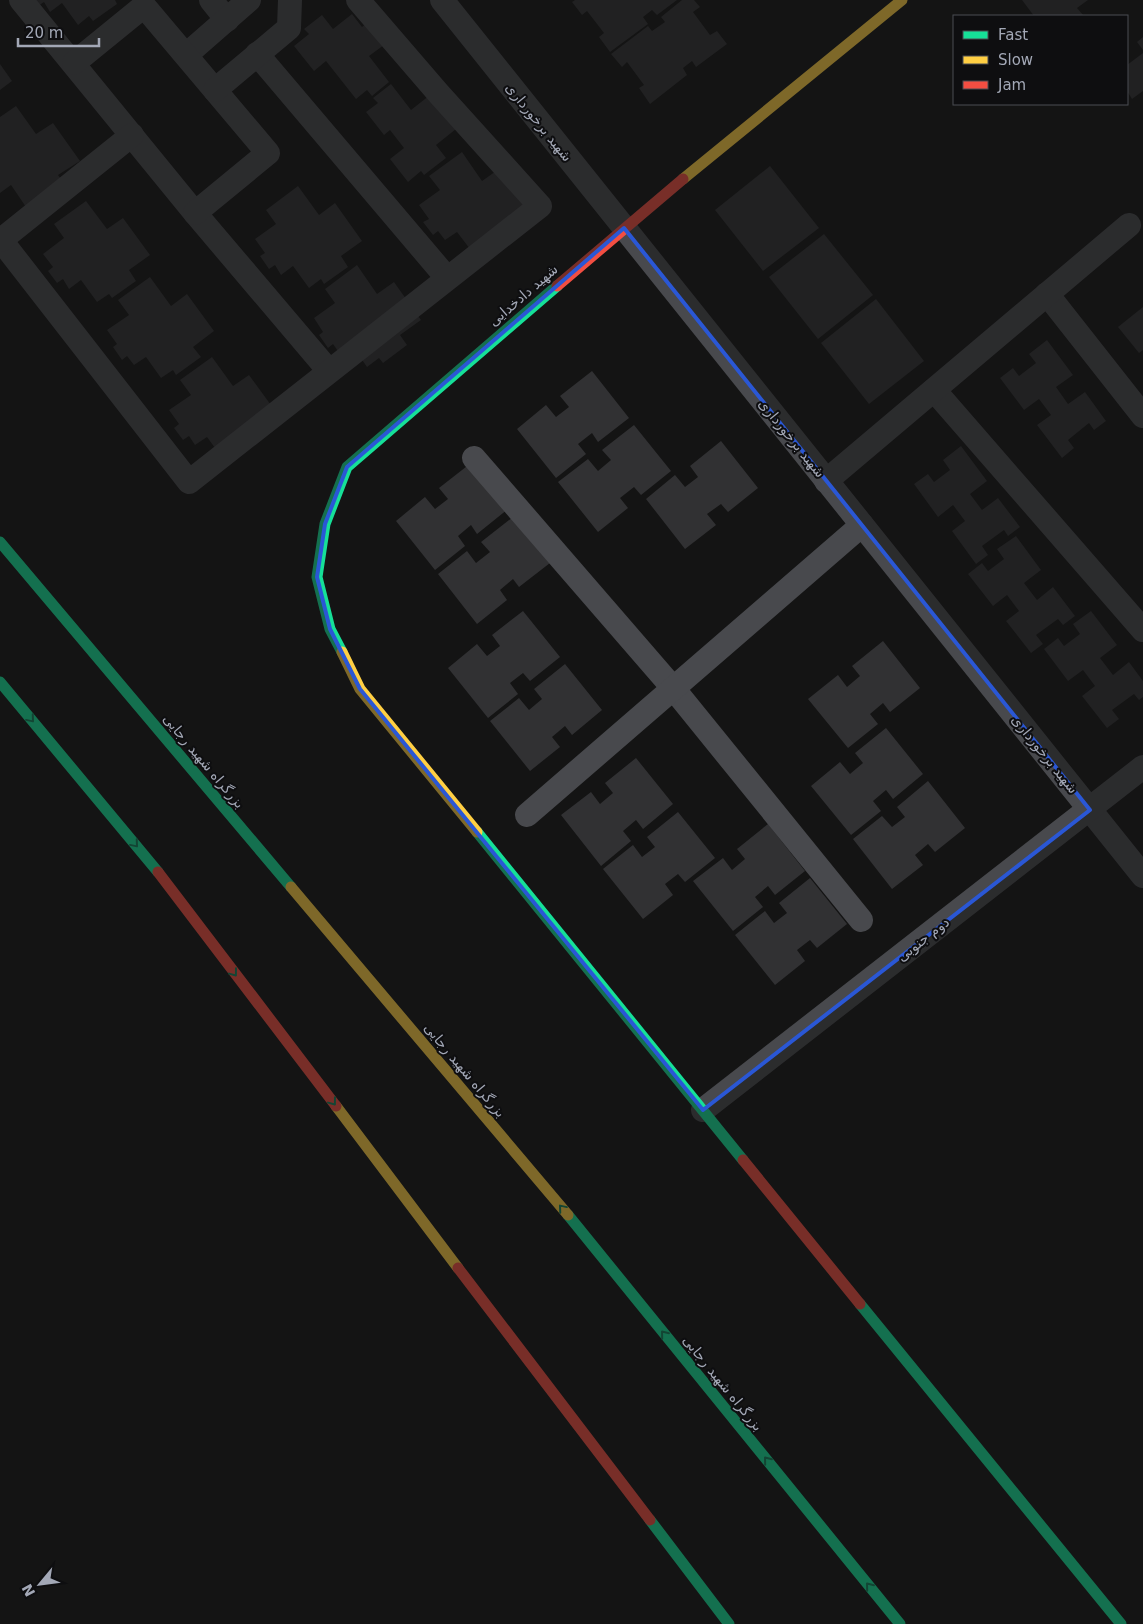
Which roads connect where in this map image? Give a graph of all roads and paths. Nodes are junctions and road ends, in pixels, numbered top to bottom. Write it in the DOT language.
graph roads {
  1 [pos="21,0"];
  2 [pos="211,0"];
  3 [pos="249,0"];
  4 [pos="290,0"];
  5 [pos="358,0"];
  6 [pos="442,0"];
  7 [pos="902,0"];
  8 [pos="227,20"];
  9 [pos="257,54"];
  10 [pos="186,55"];
  11 [pos="74,64"];
  12 [pos="215,90"];
  13 [pos="132,135"];
  14 [pos="195,212"];
  15 [pos="1129,225"];
  16 [pos="624,228"];
  17 [pos="0,239"];
  18 [pos="447,278"];
  19 [pos="1047,294"];
  20 [pos="329,371"];
  21 [pos="934,390"];
  22 [pos="1143,416"];
  23 [pos="474,458"];
  24 [pos="826,481"];
  25 [pos="862,524"];
  26 [pos="0,542"];
  27 [pos="1143,630"];
  28 [pos="0,682"];
  29 [pos="673,688"];
  30 [pos="1143,767"];
  31 [pos="1090,810"];
  32 [pos="527,815"];
  33 [pos="1143,876"];
  34 [pos="861,920"];
  35 [pos="703,1110"];
  36 [pos="729,1624"];
  37 [pos="900,1624"];
  38 [pos="1121,1624"];
  1 -- 11 [label="street"];
  2 -- 8 [label="street"];
  3 -- 8 [label="street"];
  4 -- 9 [label="street"];
  5 -- 18 [label="street"];
  6 -- 16 [label="street, شهید برخورداری"];
  7 -- 16 [label="main road, شهید دادخدایی"];
  8 -- 10 [label="street"];
  9 -- 12 [label="street"];
  9 -- 18 [label="street"];
  10 -- 11 [label="street"];
  10 -- 12 [label="street"];
  11 -- 13 [label="street"];
  12 -- 14 [label="street"];
  13 -- 14 [label="street"];
  13 -- 17 [label="street"];
  14 -- 20 [label="street"];
  15 -- 19 [label="street"];
  16 -- 24 [label="street, شهید برخورداری"];
  16 -- 35 [label="main road, شهید دادخدایی"];
  17 -- 20 [label="street"];
  18 -- 20 [label="street"];
  19 -- 21 [label="street"];
  19 -- 22 [label="street"];
  21 -- 24 [label="street"];
  21 -- 27 [label="street"];
  23 -- 29 [label="street"];
  24 -- 25 [label="street, شهید برخورداری"];
  25 -- 29 [label="street"];
  25 -- 31 [label="street, شهید برخورداری"];
  37 -- 26 [label="main road, بزرگراه شهید رجایی, one-way"];
  28 -- 36 [label="main road, one-way"];
  29 -- 32 [label="street"];
  29 -- 34 [label="street"];
  30 -- 31 [label="street, دوم جنوبی"];
  31 -- 33 [label="street, شهید برخورداری"];
  31 -- 35 [label="street, دوم جنوبی"];
  35 -- 38 [label="main road, شهید دادخدایی"];
}
